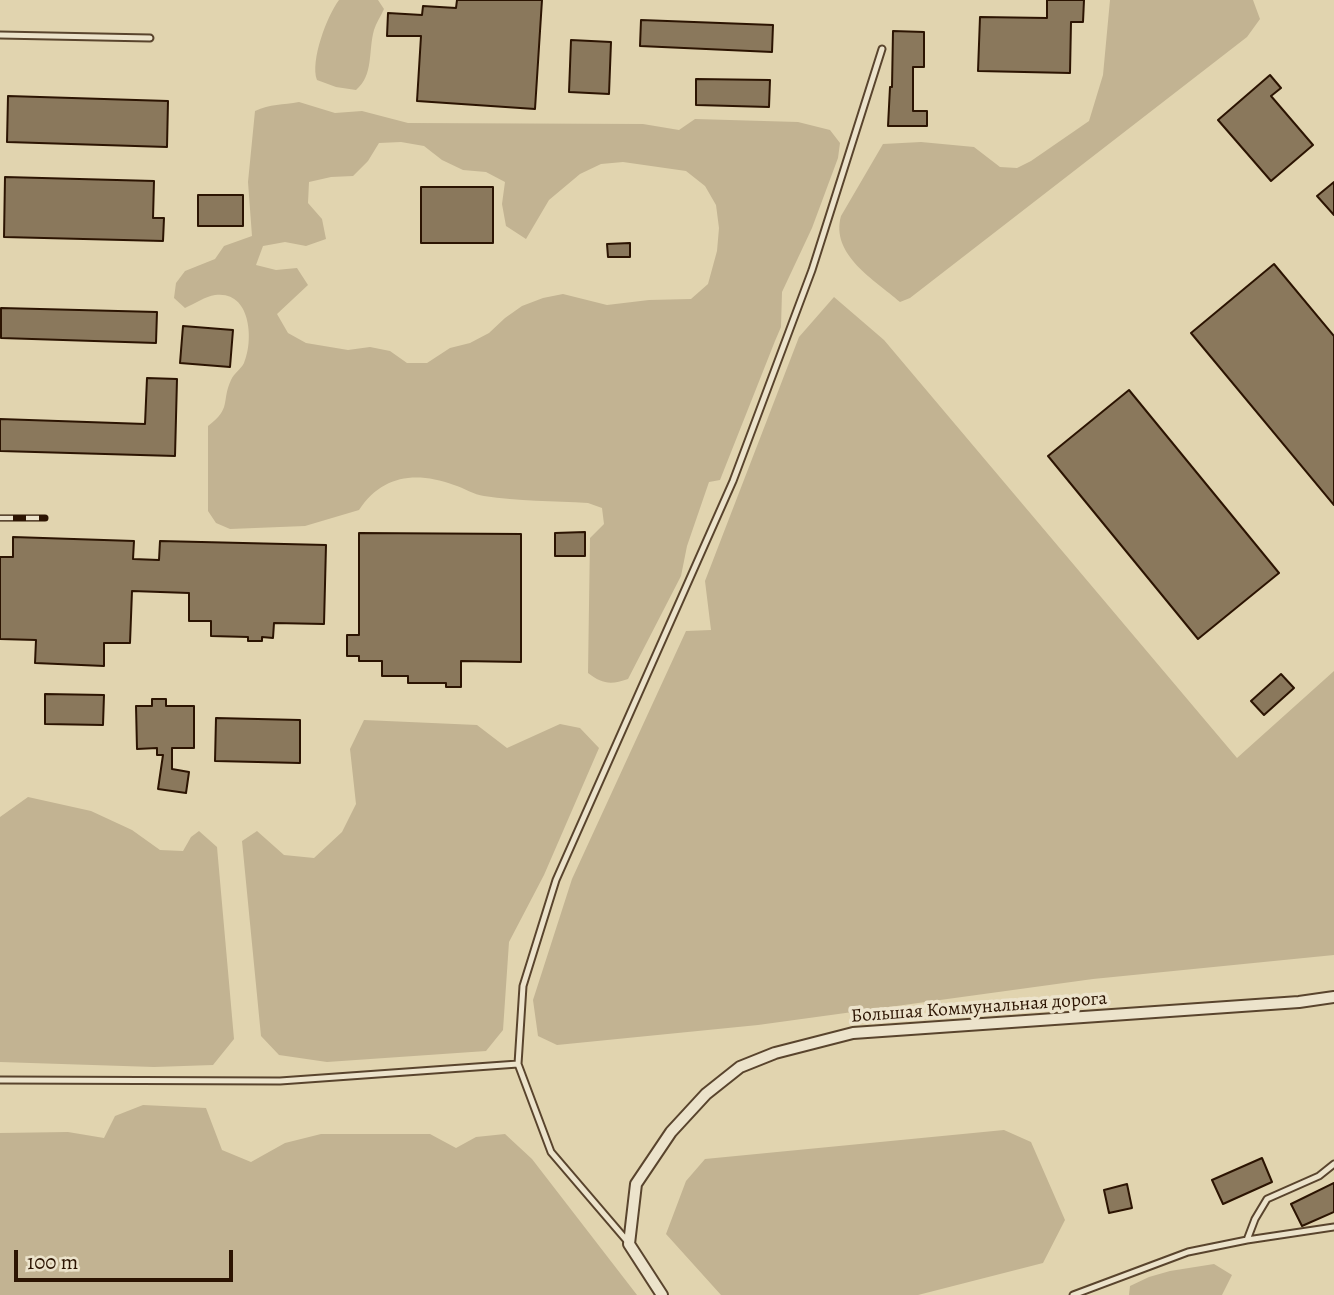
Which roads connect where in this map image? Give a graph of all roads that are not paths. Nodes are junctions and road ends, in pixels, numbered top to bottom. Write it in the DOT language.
graph roads {
  1 [pos="0,35"];
  2 [pos="150,38"];
  3 [pos="882,49"];
  4 [pos="1334,997"];
  5 [pos="518,1064"];
  6 [pos="0,1080"];
  7 [pos="1334,1164"];
  8 [pos="1334,1227"];
  9 [pos="1247,1240"];
  10 [pos="629,1244"];
  11 [pos="662,1295"];
  12 [pos="1073,1295"];
  1 -- 2 [label="lane"];
  3 -- 5 [label="lane"];
  4 -- 10 [label="street, Большая Коммунальная дорога"];
  5 -- 6 [label="lane"];
  5 -- 10 [label="lane"];
  7 -- 9 [label="lane"];
  8 -- 9 [label="lane"];
  9 -- 12 [label="lane"];
  10 -- 11 [label="street"];
}
